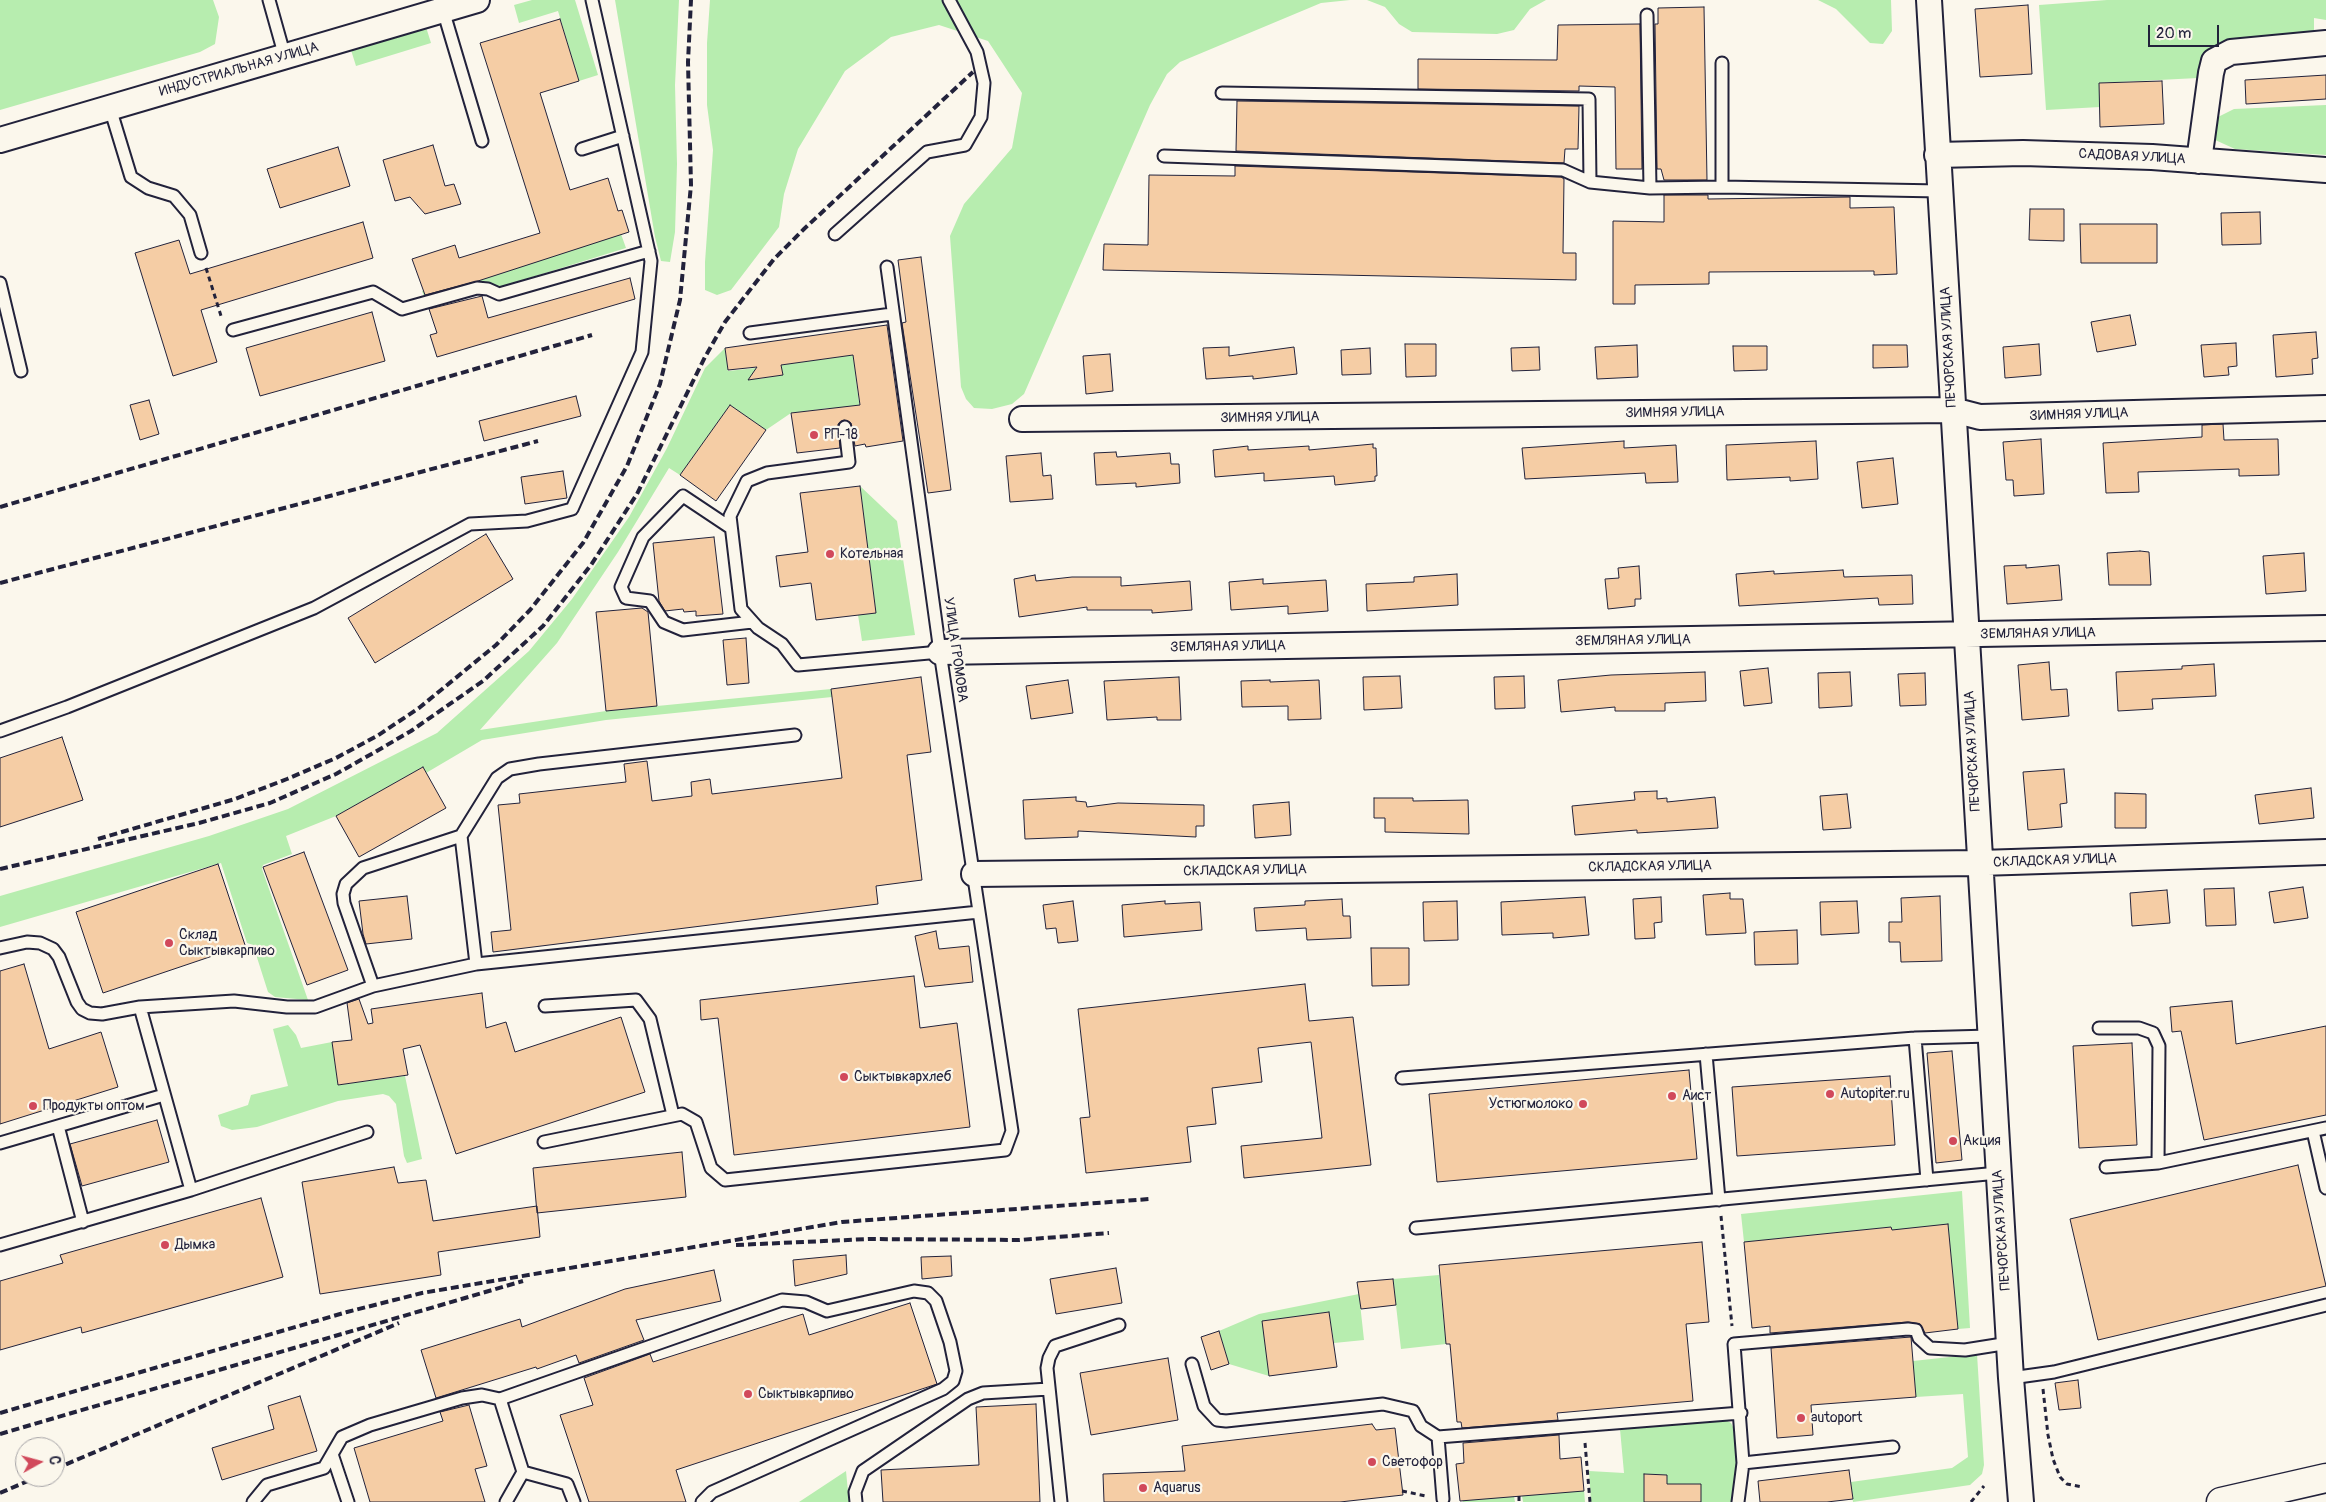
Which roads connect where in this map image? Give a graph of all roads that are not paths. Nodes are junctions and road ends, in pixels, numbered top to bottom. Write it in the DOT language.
graph roads {
  1 [pos="269,0"];
  2 [pos="477,0"];
  3 [pos="592,0"];
  4 [pos="949,0"];
  5 [pos="1929,0"];
  6 [pos="443,10"];
  7 [pos="1647,15"];
  8 [pos="2326,43"];
  9 [pos="285,57"];
  10 [pos="1722,63"];
  11 [pos="1222,93"];
  12 [pos="110,108"];
  13 [pos="623,136"];
  14 [pos="0,140"];
  15 [pos="482,141"];
  16 [pos="582,149"];
  17 [pos="1164,156"];
  18 [pos="1937,156"];
  19 [pos="2199,161"];
  20 [pos="2326,170"];
  21 [pos="1590,182"];
  22 [pos="1722,187"];
  23 [pos="1650,188"];
  24 [pos="1940,191"];
  25 [pos="835,234"];
  26 [pos="649,251"];
  27 [pos="201,253"];
  28 [pos="887,267"];
  29 [pos="0,283"];
  30 [pos="892,314"];
  31 [pos="234,330"];
  32 [pos="750,333"];
  33 [pos="21,370"];
  34 [pos="2326,408"];
  35 [pos="1953,410"];
  36 [pos="1022,419"];
  37 [pos="845,427"];
  38 [pos="731,528"];
  39 [pos="752,622"];
  40 [pos="2326,628"];
  41 [pos="1966,636"];
  42 [pos="940,652"];
  43 [pos="0,731"];
  44 [pos="796,735"];
  45 [pos="461,836"];
  46 [pos="2326,852"];
  47 [pos="1980,863"];
  48 [pos="974,874"];
  49 [pos="979,912"];
  50 [pos="0,948"];
  51 [pos="476,964"];
  52 [pos="373,986"];
  53 [pos="546,1006"];
  54 [pos="140,1007"];
  55 [pos="2099,1028"];
  56 [pos="1990,1036"];
  57 [pos="1915,1038"];
  58 [pos="1706,1054"];
  59 [pos="1402,1078"];
  60 [pos="164,1095"];
  61 [pos="673,1115"];
  62 [pos="58,1126"];
  63 [pos="2326,1128"];
  64 [pos="2313,1131"];
  65 [pos="367,1132"];
  66 [pos="544,1142"];
  67 [pos="0,1143"];
  68 [pos="2158,1163"];
  69 [pos="2106,1167"];
  70 [pos="1998,1173"];
  71 [pos="1927,1180"];
  72 [pos="2326,1188"];
  73 [pos="191,1190"];
  74 [pos="1720,1200"];
  75 [pos="84,1222"];
  76 [pos="1416,1228"];
  77 [pos="0,1246"];
  78 [pos="2326,1305"];
  79 [pos="1119,1325"];
  80 [pos="2009,1344"];
  81 [pos="1192,1364"];
  82 [pos="2011,1378"];
  83 [pos="1049,1389"];
  84 [pos="500,1399"];
  85 [pos="1740,1413"];
  86 [pos="1438,1437"];
  87 [pos="1894,1447"];
  88 [pos="332,1457"];
  89 [pos="1743,1463"];
  90 [pos="523,1472"];
  91 [pos="2326,1478"];
  92 [pos="1443,1499"];
  93 [pos="252,1502"];
  94 [pos="348,1502"];
  95 [pos="506,1502"];
  96 [pos="574,1502"];
  97 [pos="702,1502"];
  98 [pos="856,1502"];
  99 [pos="1061,1502"];
  100 [pos="1738,1502"];
  101 [pos="2022,1502"];
  102 [pos="2221,1502"];
  1 -- 9 [label="lane"];
  2 -- 6 [label="street, ИНДУСТРИАЛЬНАЯ УЛИЦА"];
  3 -- 13 [label="lane"];
  4 -- 25 [label="lane"];
  5 -- 18 [label="street, ПЕЧОРСКАЯ УЛИЦА"];
  6 -- 9 [label="street, ИНДУСТРИАЛЬНАЯ УЛИЦА"];
  6 -- 15 [label="lane"];
  7 -- 23 [label="lane"];
  8 -- 19 [label="street"];
  9 -- 12 [label="street, ИНДУСТРИАЛЬНАЯ УЛИЦА"];
  10 -- 22 [label="lane"];
  11 -- 21 [label="lane"];
  12 -- 14 [label="street, ИНДУСТРИАЛЬНАЯ УЛИЦА"];
  12 -- 27 [label="lane"];
  13 -- 16 [label="lane"];
  13 -- 26 [label="lane"];
  17 -- 21 [label="lane"];
  18 -- 19 [label="street, САДОВАЯ УЛИЦА"];
  18 -- 24 [label="street, ПЕЧОРСКАЯ УЛИЦА"];
  19 -- 20 [label="street, САДОВАЯ УЛИЦА"];
  21 -- 23 [label="lane"];
  22 -- 23 [label="lane"];
  22 -- 24 [label="lane"];
  24 -- 35 [label="street, ПЕЧОРСКАЯ УЛИЦА"];
  26 -- 31 [label="lane"];
  26 -- 43 [label="lane"];
  28 -- 30 [label="lane, УЛИЦА ГРОМОВА"];
  29 -- 33 [label="lane"];
  30 -- 32 [label="lane"];
  30 -- 42 [label="lane, УЛИЦА ГРОМОВА"];
  34 -- 35 [label="street, ЗИМНЯЯ УЛИЦА"];
  35 -- 36 [label="street, ЗИМНЯЯ УЛИЦА"];
  35 -- 41 [label="street, ПЕЧОРСКАЯ УЛИЦА"];
  37 -- 38 [label="lane"];
  38 -- 39 [label="lane"];
  38 -- 39 [label="lane"];
  39 -- 42 [label="lane"];
  40 -- 41 [label="street, ЗЕМЛЯНАЯ УЛИЦА"];
  41 -- 42 [label="street, ЗЕМЛЯНАЯ УЛИЦА"];
  41 -- 47 [label="street, ПЕЧОРСКАЯ УЛИЦА"];
  42 -- 48 [label="lane, УЛИЦА ГРОМОВА"];
  44 -- 45 [label="lane"];
  45 -- 51 [label="lane"];
  45 -- 52 [label="lane"];
  46 -- 47 [label="street, СКЛАДСКАЯ УЛИЦА"];
  47 -- 48 [label="street, СКЛАДСКАЯ УЛИЦА"];
  47 -- 56 [label="street, ПЕЧОРСКАЯ УЛИЦА"];
  48 -- 49 [label="lane, УЛИЦА ГРОМОВА"];
  49 -- 51 [label="lane"];
  49 -- 61 [label="lane, УЛИЦА ГРОМОВА"];
  50 -- 54 [label="lane"];
  51 -- 52 [label="lane"];
  52 -- 54 [label="lane"];
  53 -- 61 [label="lane"];
  54 -- 60 [label="lane"];
  55 -- 68 [label="lane"];
  56 -- 57 [label="lane"];
  56 -- 70 [label="street, ПЕЧОРСКАЯ УЛИЦА"];
  57 -- 58 [label="lane"];
  57 -- 71 [label="lane"];
  58 -- 59 [label="lane"];
  58 -- 74 [label="lane"];
  60 -- 62 [label="lane"];
  60 -- 73 [label="lane"];
  61 -- 66 [label="lane"];
  62 -- 67 [label="lane"];
  62 -- 75 [label="lane"];
  63 -- 64 [label="lane"];
  64 -- 68 [label="lane"];
  64 -- 72 [label="lane"];
  65 -- 73 [label="lane"];
  68 -- 69 [label="lane"];
  70 -- 71 [label="lane"];
  70 -- 80 [label="street, ПЕЧОРСКАЯ УЛИЦА"];
  71 -- 74 [label="lane"];
  73 -- 75 [label="lane"];
  74 -- 76 [label="lane"];
  75 -- 77 [label="lane"];
  78 -- 82 [label="lane"];
  79 -- 83 [label="lane"];
  80 -- 82 [label="street, ПЕЧОРСКАЯ УЛИЦА"];
  80 -- 85 [label="lane"];
  81 -- 86 [label="lane"];
  82 -- 101 [label="street, ПЕЧОРСКАЯ УЛИЦА"];
  83 -- 98 [label="lane"];
  83 -- 99 [label="lane"];
  84 -- 88 [label="lane"];
  84 -- 90 [label="lane"];
  84 -- 97 [label="lane"];
  85 -- 86 [label="lane"];
  85 -- 89 [label="lane"];
  86 -- 92 [label="lane"];
  87 -- 89 [label="lane"];
  88 -- 93 [label="lane"];
  88 -- 94 [label="lane"];
  89 -- 100 [label="lane"];
  90 -- 95 [label="lane"];
  90 -- 96 [label="lane"];
  91 -- 102 [label="main road"];
}
